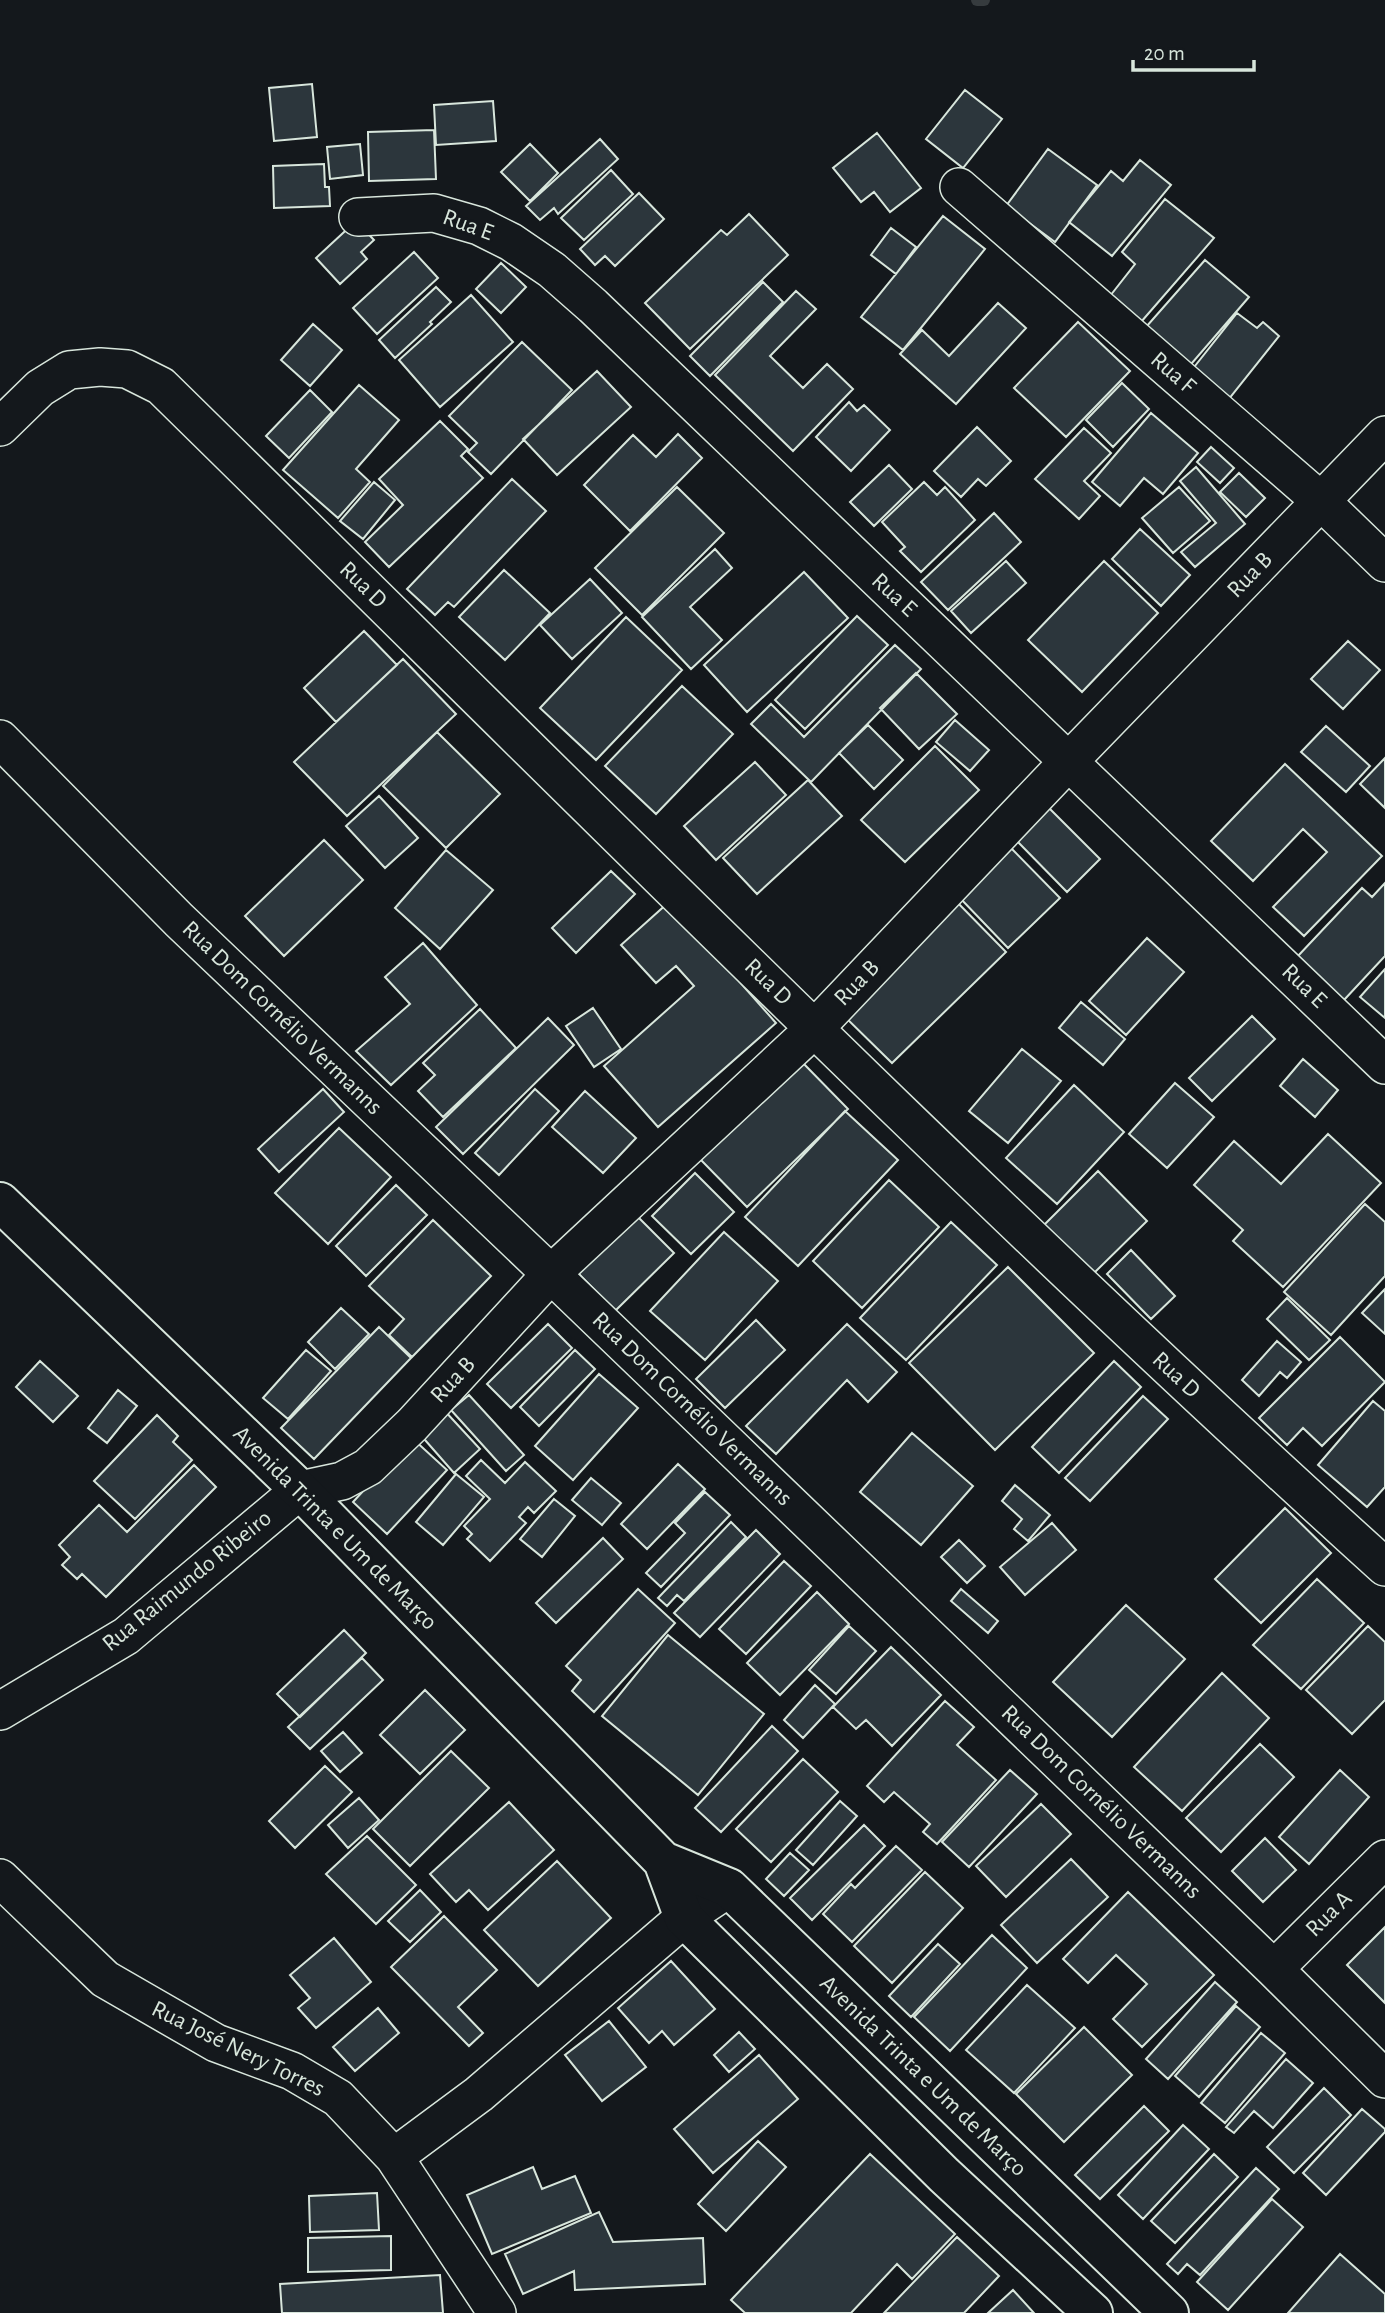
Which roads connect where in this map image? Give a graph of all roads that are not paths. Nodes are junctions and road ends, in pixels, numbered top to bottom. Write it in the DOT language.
graph roads {
  1 [pos="959,187"];
  2 [pos="358,217"];
  3 [pos="0,427"];
  4 [pos="1385,435"];
  5 [pos="1322,502"];
  6 [pos="1385,563"];
  7 [pos="0,739"];
  8 [pos="1069,761"];
  9 [pos="815,1028"];
  10 [pos="1385,1065"];
  11 [pos="0,1202"];
  12 [pos="551,1274"];
  13 [pos="300,1490"];
  14 [pos="1385,1567"];
  15 [pos="0,1711"];
  16 [pos="1385,1859"];
  17 [pos="663,1861"];
  18 [pos="0,1878"];
  19 [pos="729,1888"];
  20 [pos="684,1918"];
  21 [pos="1274,1969"];
  22 [pos="1385,2079"];
  23 [pos="986,2137"];
  24 [pos="394,2157"];
  25 [pos="944,2175"];
  26 [pos="497,2313"];
  27 [pos="1093,2313"];
  28 [pos="1169,2313"];
  1 -- 5 [label="street, Rua F"];
  2 -- 8 [label="street, Rua E"];
  3 -- 9 [label="street, Rua D"];
  4 -- 5 [label="street, Rua B"];
  5 -- 6 [label="street, Rua F"];
  5 -- 8 [label="street, Rua B"];
  7 -- 12 [label="street, Rua Dom Cornélio Vermanns"];
  8 -- 9 [label="street, Rua B"];
  8 -- 10 [label="street, Rua E"];
  9 -- 12 [label="street, Rua B"];
  9 -- 14 [label="street, Rua D"];
  11 -- 13 [label="street, Avenida Trinta e Um de Março"];
  12 -- 13 [label="street, Rua B"];
  12 -- 21 [label="street, Rua Dom Cornélio Vermanns"];
  13 -- 15 [label="street, Rua Raimundo Ribeiro"];
  13 -- 17 [label="street, Avenida Trinta e Um de Março"];
  16 -- 21 [label="street, Rua A"];
  17 -- 19 [label="street, Avenida Trinta e Um de Março"];
  17 -- 20 [label="street, Avenida Trinta e Um de Março"];
  18 -- 24 [label="street, Rua José Nery Torres"];
  19 -- 20 [label="street"];
  19 -- 23 [label="street, Avenida Trinta e Um de Março"];
  20 -- 24 [label="street"];
  20 -- 25 [label="street, Avenida Trinta e Um de Março"];
  21 -- 22 [label="street, Rua Dom Cornélio Vermanns"];
  23 -- 25 [label="street"];
  23 -- 28 [label="street, Avenida Trinta e Um de Março"];
  24 -- 26 [label="street, Rua José Nery Torres"];
  25 -- 27 [label="street, Avenida Trinta e Um de Março"];
}
